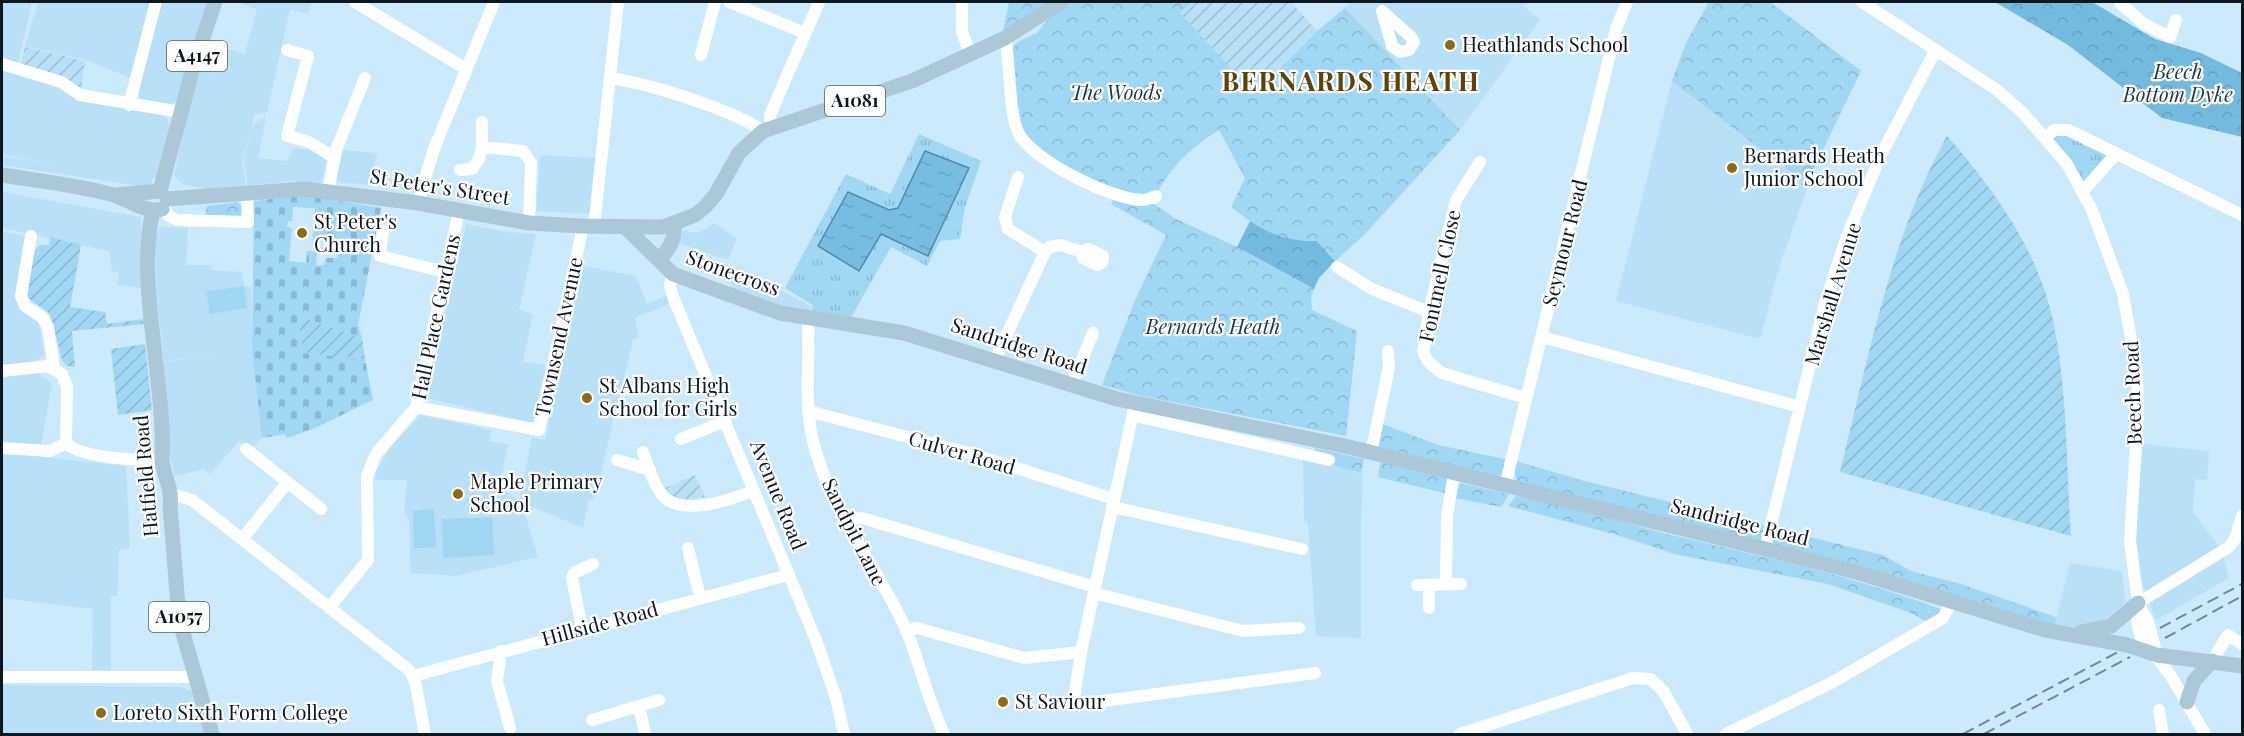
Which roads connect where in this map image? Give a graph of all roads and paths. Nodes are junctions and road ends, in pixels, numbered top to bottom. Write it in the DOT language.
graph roads {
  1 [pos="156,2"];
  2 [pos="355,2"];
  3 [pos="494,2"];
  4 [pos="618,2"];
  5 [pos="715,2"];
  6 [pos="729,2"];
  7 [pos="819,2"];
  8 [pos="962,2"];
  9 [pos="1061,2"];
  10 [pos="1627,2"];
  11 [pos="1862,2"];
  12 [pos="2118,2"];
  13 [pos="210,3"];
  14 [pos="2176,20"];
  15 [pos="805,33"];
  16 [pos="1005,38"];
  17 [pos="287,50"];
  18 [pos="1935,51"];
  19 [pos="701,55"];
  20 [pos="971,55"];
  21 [pos="2,64"];
  22 [pos="466,69"];
  23 [pos="365,78"];
  24 [pos="610,78"];
  25 [pos="129,105"];
  26 [pos="181,112"];
  27 [pos="482,122"];
  28 [pos="767,130"];
  29 [pos="2045,138"];
  30 [pos="482,147"];
  31 [pos="2116,154"];
  32 [pos="333,157"];
  33 [pos="460,170"];
  34 [pos="1478,170"];
  35 [pos="2,175"];
  36 [pos="1018,177"];
  37 [pos="328,191"];
  38 [pos="2083,191"];
  39 [pos="247,193"];
  40 [pos="1154,198"];
  41 [pos="158,201"];
  42 [pos="418,203"];
  43 [pos="459,211"];
  44 [pos="2242,215"];
  45 [pos="529,223"];
  46 [pos="674,224"];
  47 [pos="587,226"];
  48 [pos="625,227"];
  49 [pos="383,231"];
  50 [pos="31,236"];
  51 [pos="1045,252"];
  52 [pos="1082,252"];
  53 [pos="659,260"];
  54 [pos="1337,267"];
  55 [pos="445,272"];
  56 [pos="673,274"];
  57 [pos="1429,312"];
  58 [pos="808,319"];
  59 [pos="1093,333"];
  60 [pos="1542,337"];
  61 [pos="1388,351"];
  62 [pos="994,362"];
  63 [pos="54,368"];
  64 [pos="2,371"];
  65 [pos="1072,384"];
  66 [pos="1526,398"];
  67 [pos="1800,406"];
  68 [pos="416,407"];
  69 [pos="1135,407"];
  70 [pos="808,411"];
  71 [pos="725,421"];
  72 [pos="681,438"];
  73 [pos="66,442"];
  74 [pos="1308,447"];
  75 [pos="2,448"];
  76 [pos="246,449"];
  77 [pos="643,452"];
  78 [pos="1371,453"];
  79 [pos="162,459"];
  80 [pos="617,460"];
  81 [pos="1329,460"];
  82 [pos="650,470"];
  83 [pos="1454,473"];
  84 [pos="287,483"];
  85 [pos="1505,486"];
  86 [pos="753,490"];
  87 [pos="172,494"];
  88 [pos="1113,503"];
  89 [pos="321,509"];
  90 [pos="2242,516"];
  91 [pos="844,520"];
  92 [pos="242,539"];
  93 [pos="688,548"];
  94 [pos="1302,549"];
  95 [pos="1765,549"];
  96 [pos="593,564"];
  97 [pos="788,575"];
  98 [pos="1446,584"];
  99 [pos="1461,584"];
  100 [pos="1095,590"];
  101 [pos="700,597"];
  102 [pos="1951,602"];
  103 [pos="2138,603"];
  104 [pos="329,608"];
  105 [pos="1429,608"];
  106 [pos="1299,627"];
  107 [pos="582,628"];
  108 [pos="906,631"];
  109 [pos="2073,634"];
  110 [pos="2242,644"];
  111 [pos="501,651"];
  112 [pos="1081,652"];
  113 [pos="2161,657"];
  114 [pos="2212,661"];
  115 [pos="2242,666"];
  116 [pos="1315,673"];
  117 [pos="195,676"];
  118 [pos="413,676"];
  119 [pos="2,677"];
  120 [pos="659,700"];
  121 [pos="2187,702"];
  122 [pos="639,706"];
  123 [pos="2159,710"];
  124 [pos="592,720"];
  125 [pos="510,728"];
  126 [pos="212,735"];
  127 [pos="425,735"];
  128 [pos="645,735"];
  129 [pos="844,735"];
  130 [pos="944,735"];
  131 [pos="1460,735"];
  132 [pos="1686,735"];
  133 [pos="1726,735"];
  134 [pos="2163,735"];
  135 [pos="2205,735"];
  1 -- 25 [label="street"];
  2 -- 22 [label="street"];
  3 -- 22 [label="street"];
  4 -- 24 [label="street"];
  5 -- 19 [label="street"];
  6 -- 15 [label="street"];
  7 -- 15 [label="street"];
  8 -- 20 [label="street"];
  9 -- 16 [label="main road, A1081"];
  10 -- 60 [label="street, Seymour Road"];
  11 -- 18 [label="street, Beech Road"];
  12 -- 14 [label="street"];
  13 -- 26 [label="main road, A4147"];
  15 -- 28 [label="street"];
  16 -- 20 [label="main road, A1081"];
  16 -- 40 [label="street"];
  17 -- 32 [label="street"];
  18 -- 29 [label="street, Beech Road"];
  18 -- 67 [label="street, Marshall Avenue"];
  20 -- 28 [label="main road, A1081"];
  21 -- 25 [label="street"];
  22 -- 42 [label="street"];
  23 -- 32 [label="street"];
  24 -- 28 [label="street"];
  24 -- 47 [label="street"];
  25 -- 26 [label="street"];
  26 -- 41 [label="main road, A4147"];
  27 -- 30 [label="street"];
  28 -- 46 [label="main road, A1081"];
  29 -- 31 [label="street"];
  29 -- 38 [label="street, Beech Road"];
  30 -- 33 [label="street"];
  30 -- 45 [label="street"];
  31 -- 38 [label="street"];
  31 -- 44 [label="street"];
  32 -- 37 [label="street"];
  34 -- 57 [label="street, Fontmell Close"];
  35 -- 41 [label="main road, St Peter's Street / A1081"];
  36 -- 51 [label="street"];
  37 -- 39 [label="main road, St Peter's Street / A1081"];
  37 -- 42 [label="main road, St Peter's Street / A1081"];
  38 -- 103 [label="street, Beech Road"];
  39 -- 41 [label="main road, St Peter's Street / A1081"];
  39 -- 41 [label="street, St Peter's Street"];
  41 -- 79 [label="main road, Hatfield Road / A1057"];
  42 -- 43 [label="main road, St Peter's Street / A1081"];
  43 -- 45 [label="main road, St Peter's Street / A1081"];
  43 -- 55 [label="street, Hall Place Gardens"];
  45 -- 47 [label="main road, St Peter's Street / A1081"];
  46 -- 48 [label="main road, A1081"];
  46 -- 53 [label="main road"];
  47 -- 48 [label="main road, St Peter's Street / A1081"];
  47 -- 68 [label="street, Townsend Avenue"];
  48 -- 53 [label="main road, Stonecross"];
  49 -- 55 [label="street"];
  50 -- 63 [label="street"];
  51 -- 52 [label="street"];
  51 -- 62 [label="street"];
  53 -- 56 [label="main road, Stonecross"];
  54 -- 57 [label="street"];
  55 -- 68 [label="street, Hall Place Gardens"];
  56 -- 58 [label="main road, Stonecross"];
  56 -- 71 [label="street, Avenue Road"];
  57 -- 66 [label="street, Fontmell Close"];
  58 -- 62 [label="main road, Sandridge Road"];
  58 -- 70 [label="street, Sandpit Lane"];
  59 -- 65 [label="street"];
  60 -- 66 [label="street, Seymour Road"];
  60 -- 67 [label="street"];
  61 -- 78 [label="street"];
  62 -- 65 [label="main road, Sandridge Road"];
  63 -- 64 [label="street"];
  63 -- 73 [label="street"];
  65 -- 69 [label="main road, Sandridge Road"];
  66 -- 85 [label="street, Seymour Road"];
  67 -- 95 [label="street, Marshall Avenue"];
  68 -- 104 [label="street, Hall Place Gardens"];
  69 -- 74 [label="main road, Sandridge Road"];
  69 -- 88 [label="street"];
  70 -- 88 [label="street, Culver Road"];
  70 -- 91 [label="street, Sandpit Lane"];
  71 -- 72 [label="street"];
  71 -- 86 [label="street, Avenue Road"];
  73 -- 75 [label="street"];
  73 -- 79 [label="street"];
  74 -- 78 [label="main road, Sandridge Road"];
  74 -- 81 [label="street, Sandridge Road"];
  76 -- 84 [label="street"];
  77 -- 82 [label="street"];
  78 -- 83 [label="main road, Sandridge Road"];
  79 -- 87 [label="main road, Hatfield Road / A1057"];
  80 -- 82 [label="street"];
  82 -- 86 [label="street"];
  83 -- 85 [label="main road, Sandridge Road"];
  83 -- 98 [label="street"];
  84 -- 89 [label="street"];
  84 -- 92 [label="street"];
  85 -- 95 [label="main road, Sandridge Road"];
  86 -- 97 [label="street, Avenue Road"];
  87 -- 92 [label="street"];
  87 -- 117 [label="main road, Hatfield Road / A1057"];
  88 -- 94 [label="street, Culver Road"];
  88 -- 100 [label="street"];
  90 -- 103 [label="street"];
  91 -- 100 [label="street"];
  91 -- 108 [label="street, Sandpit Lane"];
  92 -- 104 [label="street"];
  93 -- 101 [label="street"];
  95 -- 102 [label="main road, Sandridge Road"];
  96 -- 107 [label="street"];
  97 -- 101 [label="street, Hillside Road"];
  97 -- 129 [label="street, Avenue Road"];
  98 -- 99 [label="street"];
  98 -- 105 [label="street"];
  100 -- 106 [label="street"];
  100 -- 112 [label="street"];
  101 -- 107 [label="street, Hillside Road"];
  102 -- 109 [label="main road, Sandridge Road"];
  102 -- 133 [label="street"];
  103 -- 109 [label="main road"];
  103 -- 113 [label="street, Beech Road"];
  104 -- 118 [label="street"];
  107 -- 111 [label="street, Hillside Road"];
  108 -- 112 [label="street"];
  108 -- 130 [label="street, Sandpit Lane"];
  109 -- 113 [label="main road, Sandridge Road"];
  110 -- 114 [label="street"];
  111 -- 118 [label="street, Hillside Road"];
  111 -- 125 [label="street"];
  112 -- 116 [label="street"];
  113 -- 114 [label="main road, Sandridge Road"];
  113 -- 121 [label="street, Beech Road"];
  114 -- 115 [label="main road, Sandridge Road"];
  114 -- 121 [label="main road"];
  117 -- 119 [label="street"];
  117 -- 126 [label="main road, Hatfield Road / A1057"];
  118 -- 127 [label="street"];
  120 -- 122 [label="street"];
  121 -- 135 [label="street, Beech Road"];
  122 -- 124 [label="street"];
  122 -- 128 [label="street"];
  123 -- 134 [label="street"];
  131 -- 132 [label="street"];
}
